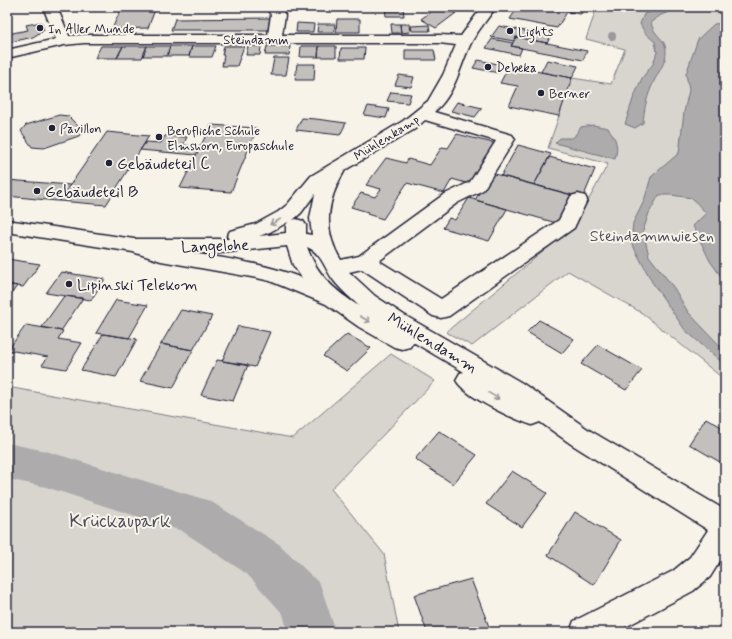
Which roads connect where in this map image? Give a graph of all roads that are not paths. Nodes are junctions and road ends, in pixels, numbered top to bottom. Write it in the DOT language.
graph roads {
  1 [pos="50,7"];
  2 [pos="273,7"];
  3 [pos="489,7"];
  4 [pos="274,39"];
  5 [pos="64,41"];
  6 [pos="465,41"];
  7 [pos="7,54"];
  8 [pos="424,114"];
  9 [pos="338,167"];
  10 [pos="301,200"];
  11 [pos="578,200"];
  12 [pos="7,226"];
  13 [pos="315,248"];
  14 [pos="185,252"];
  15 [pos="365,262"];
  16 [pos="332,299"];
  17 [pos="580,437"];
  18 [pos="725,525"];
  19 [pos="725,528"];
  20 [pos="585,632"];
  1 -- 5 [label="street"];
  2 -- 4 [label="street"];
  3 -- 6 [label="street"];
  4 -- 5 [label="street, Steindamm"];
  4 -- 6 [label="street, Steindamm"];
  5 -- 7 [label="street, Steindamm"];
  6 -- 8 [label="street, Mühlenkamp"];
  8 -- 9 [label="street, Mühlenkamp"];
  8 -- 15 [label="street"];
  9 -- 10 [label="street, Mühlenkamp"];
  9 -- 13 [label="street, Mühlenkamp"];
  10 -- 13 [label="street, Mühlenkamp"];
  10 -- 14 [label="street, Mühlenkamp, one-way"];
  11 -- 15 [label="street"];
  12 -- 14 [label="street, Langelohe"];
  13 -- 14 [label="street, Langelohe"];
  13 -- 15 [label="street, Langelohe"];
  13 -- 16 [label="street, Mühlendamm"];
  13 -- 17 [label="street, Mühlendamm"];
  14 -- 16 [label="street, Langelohe"];
  16 -- 17 [label="street, Mühlendamm, one-way"];
  17 -- 18 [label="street, Mühlendamm"];
  19 -- 20 [label="street"];
}
